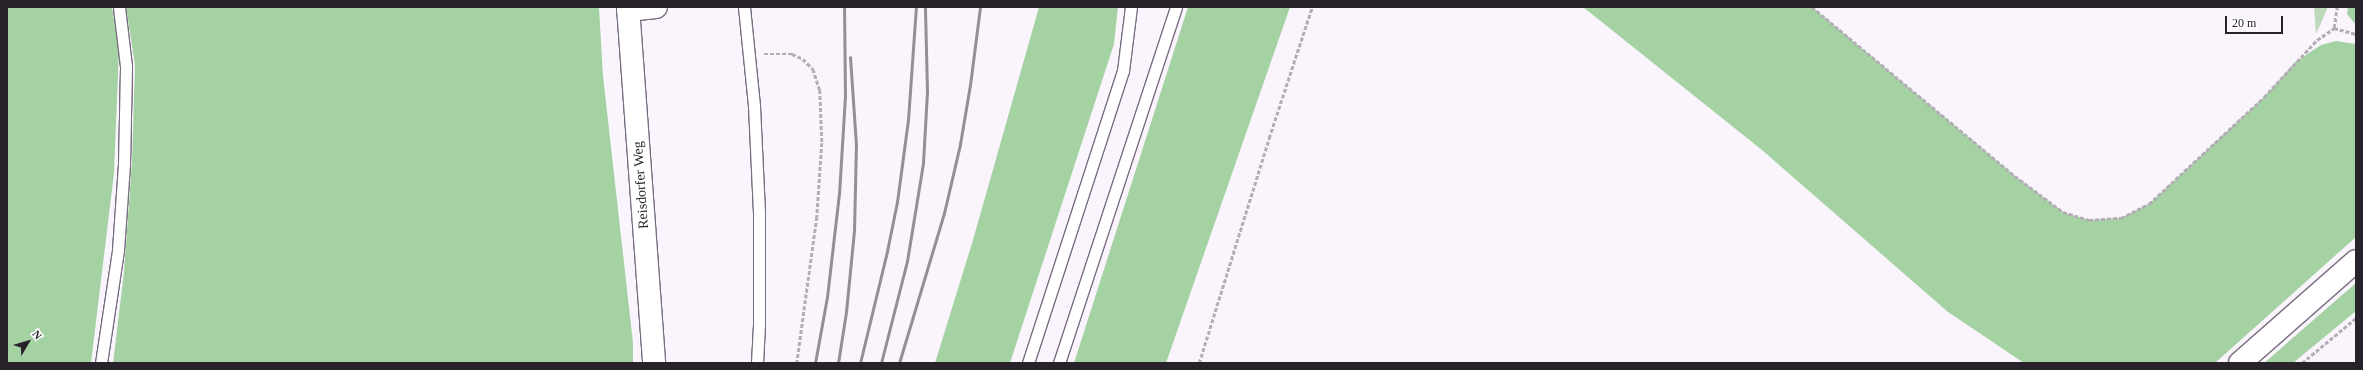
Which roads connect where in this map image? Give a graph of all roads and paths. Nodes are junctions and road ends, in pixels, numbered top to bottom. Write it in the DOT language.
graph roads {
  1 [pos="119,7"];
  2 [pos="656,7"];
  3 [pos="744,7"];
  4 [pos="1132,7"];
  5 [pos="1176,7"];
  6 [pos="1312,7"];
  7 [pos="1812,7"];
  8 [pos="2337,7"];
  9 [pos="628,8"];
  10 [pos="2334,28"];
  11 [pos="2356,34"];
  12 [pos="750,54"];
  13 [pos="2356,261"];
  14 [pos="2356,318"];
  15 [pos="101,363"];
  16 [pos="654,363"];
  17 [pos="757,363"];
  18 [pos="797,363"];
  19 [pos="1028,363"];
  20 [pos="1059,363"];
  21 [pos="1200,363"];
  22 [pos="2240,363"];
  23 [pos="2302,363"];
  1 -- 15 [label="lane"];
  2 -- 9 [label="street"];
  3 -- 12 [label="lane"];
  4 -- 19 [label="lane"];
  5 -- 20 [label="lane"];
  6 -- 21 [label="path"];
  7 -- 10 [label="path"];
  8 -- 10 [label="path"];
  9 -- 16 [label="street, Reisdorfer Weg"];
  10 -- 11 [label="path"];
  12 -- 17 [label="lane"];
  12 -- 18 [label="path"];
  13 -- 22 [label="street"];
  14 -- 23 [label="path"];
}
